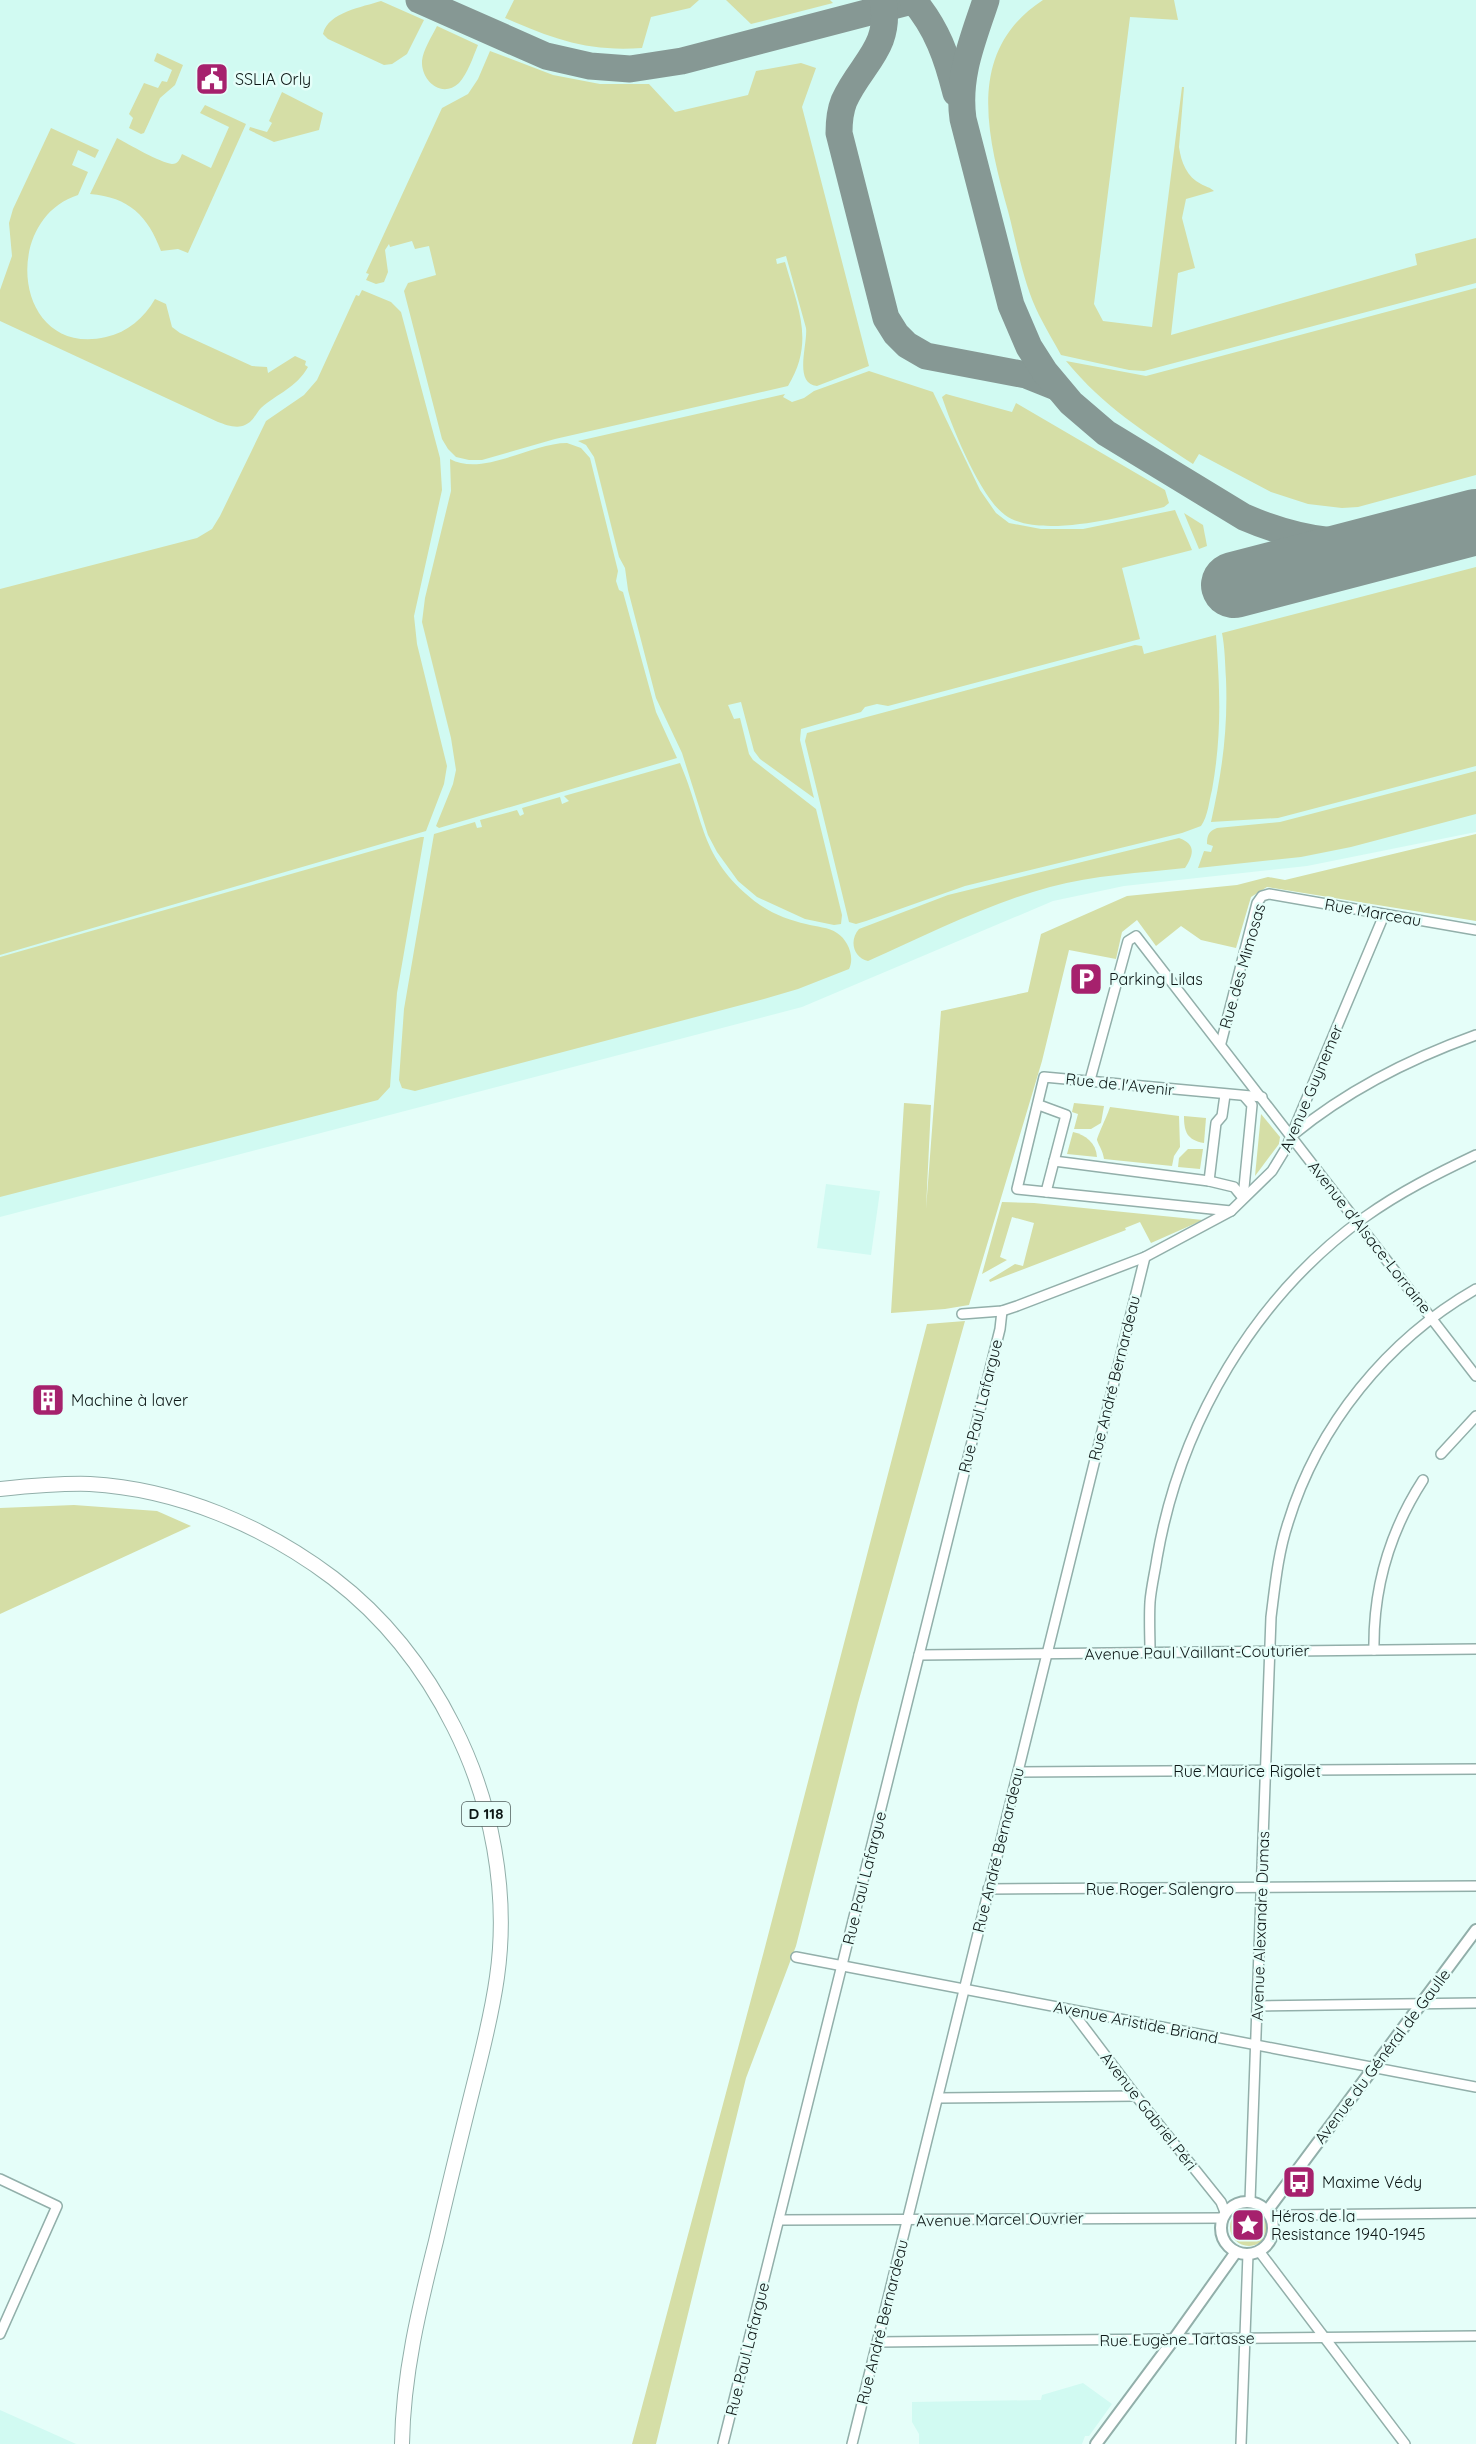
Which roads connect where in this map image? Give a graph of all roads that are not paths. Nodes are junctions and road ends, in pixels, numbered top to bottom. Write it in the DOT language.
graph roads {
  1 [pos="1269,894"];
  2 [pos="1384,915"];
  3 [pos="1476,930"];
  4 [pos="1476,1035"];
  5 [pos="1221,1043"];
  6 [pos="1090,1080"];
  7 [pos="1225,1095"];
  8 [pos="1245,1097"];
  9 [pos="1262,1097"];
  10 [pos="1039,1105"];
  11 [pos="1292,1136"];
  12 [pos="1476,1155"];
  13 [pos="1054,1161"];
  14 [pos="1209,1181"];
  15 [pos="1046,1192"];
  16 [pos="1244,1198"];
  17 [pos="1231,1211"];
  18 [pos="1359,1223"];
  19 [pos="1144,1257"];
  20 [pos="1476,1289"];
  21 [pos="1002,1311"];
  22 [pos="962,1314"];
  23 [pos="1432,1318"];
  24 [pos="1476,1376"];
  25 [pos="1476,1416"];
  26 [pos="1440,1454"];
  27 [pos="1423,1480"];
  28 [pos="0,1489"];
  29 [pos="1476,1649"];
  30 [pos="1374,1650"];
  31 [pos="1270,1651"];
  32 [pos="1150,1652"];
  33 [pos="1047,1653"];
  34 [pos="919,1654"];
  35 [pos="1476,1769"];
  36 [pos="1265,1771"];
  37 [pos="1018,1772"];
  38 [pos="1476,1886"];
  39 [pos="988,1889"];
  40 [pos="1261,1889"];
  41 [pos="1476,1930"];
  42 [pos="796,1957"];
  43 [pos="842,1966"];
  44 [pos="964,1990"];
  45 [pos="1476,2003"];
  46 [pos="1421,2004"];
  47 [pos="1257,2006"];
  48 [pos="1071,2010"];
  49 [pos="1255,2044"];
  50 [pos="1375,2067"];
  51 [pos="1476,2087"];
  52 [pos="1136,2096"];
  53 [pos="938,2098"];
  54 [pos="0,2179"];
  55 [pos="1250,2201"];
  56 [pos="1476,2213"];
  57 [pos="1269,2214"];
  58 [pos="1224,2215"];
  59 [pos="779,2220"];
  60 [pos="907,2220"];
  61 [pos="1236,2252"];
  62 [pos="1253,2252"];
  63 [pos="0,2334"];
  64 [pos="1322,2336"];
  65 [pos="1476,2336"];
  66 [pos="1245,2338"];
  67 [pos="1174,2339"];
  68 [pos="878,2342"];
  69 [pos="402,2444"];
  70 [pos="723,2444"];
  71 [pos="852,2444"];
  72 [pos="1096,2444"];
  73 [pos="1240,2444"];
  74 [pos="1405,2444"];
  1 -- 2 [label="street, Rue Marceau"];
  1 -- 5 [label="street, Rue des Mimosas"];
  2 -- 3 [label="street, Rue Marceau"];
  2 -- 11 [label="street, Avenue Guynemer"];
  4 -- 11 [label="street"];
  5 -- 6 [label="street, Avenue d'Alsace-Lorraine"];
  5 -- 9 [label="street, Avenue d'Alsace-Lorraine"];
  6 -- 7 [label="street, Rue de l'Avenir"];
  6 -- 10 [label="street, Rue de l'Avenir"];
  7 -- 8 [label="street, Rue de l'Avenir"];
  7 -- 14 [label="street"];
  8 -- 9 [label="street, Rue de l'Avenir"];
  8 -- 16 [label="street"];
  9 -- 11 [label="street, Avenue d'Alsace-Lorraine"];
  10 -- 13 [label="street"];
  10 -- 15 [label="street, Rue de l'Avenir"];
  11 -- 16 [label="street, Avenue Guynemer"];
  11 -- 18 [label="street, Avenue d'Alsace-Lorraine"];
  12 -- 18 [label="street"];
  13 -- 14 [label="street"];
  13 -- 15 [label="street"];
  14 -- 16 [label="street"];
  15 -- 17 [label="street, Rue de l'Avenir"];
  16 -- 17 [label="street, Avenue Guynemer"];
  17 -- 19 [label="street, Avenue Guynemer"];
  18 -- 23 [label="street, Avenue d'Alsace-Lorraine"];
  18 -- 32 [label="street"];
  19 -- 21 [label="street, Avenue Guynemer"];
  19 -- 33 [label="street, Rue André Bernardeau"];
  20 -- 23 [label="street, Avenue Alexandre Dumas"];
  21 -- 22 [label="street, Avenue Guynemer"];
  21 -- 34 [label="street, Rue Paul Lafargue"];
  23 -- 24 [label="street, Avenue d'Alsace-Lorraine"];
  23 -- 31 [label="street, Avenue Alexandre Dumas"];
  25 -- 26 [label="street"];
  27 -- 30 [label="street"];
  28 -- 69 [label="main road, D 118"];
  29 -- 30 [label="street, Avenue Paul Vaillant-Couturier"];
  30 -- 31 [label="street, Avenue Paul Vaillant-Couturier"];
  31 -- 32 [label="street, Avenue Paul Vaillant-Couturier"];
  31 -- 36 [label="street, Avenue Alexandre Dumas"];
  32 -- 33 [label="street, Avenue Paul Vaillant-Couturier"];
  33 -- 34 [label="street, Avenue Paul Vaillant-Couturier"];
  33 -- 37 [label="street, Rue André Bernardeau"];
  34 -- 43 [label="street, Rue Paul Lafargue"];
  35 -- 36 [label="street, Rue Maurice Rigolet"];
  36 -- 37 [label="street, Rue Maurice Rigolet"];
  36 -- 40 [label="street, Avenue Alexandre Dumas"];
  37 -- 39 [label="street, Rue André Bernardeau"];
  38 -- 40 [label="street, Rue Roger Salengro"];
  39 -- 40 [label="street, Rue Roger Salengro"];
  39 -- 44 [label="street, Rue André Bernardeau"];
  40 -- 47 [label="street, Avenue Alexandre Dumas"];
  41 -- 46 [label="street, Avenue du Général de Gaulle"];
  42 -- 43 [label="street, Avenue Aristide Briand"];
  43 -- 44 [label="street, Avenue Aristide Briand"];
  43 -- 59 [label="street, Rue Paul Lafargue"];
  44 -- 48 [label="street, Avenue Aristide Briand"];
  44 -- 53 [label="street, Rue André Bernardeau"];
  45 -- 46 [label="street"];
  46 -- 47 [label="street"];
  46 -- 50 [label="street, Avenue du Général de Gaulle"];
  47 -- 49 [label="street, Avenue Alexandre Dumas"];
  48 -- 49 [label="street, Avenue Aristide Briand"];
  48 -- 52 [label="street, Avenue Gabriel Péri"];
  49 -- 50 [label="street, Avenue Aristide Briand"];
  49 -- 55 [label="street, Avenue Alexandre Dumas"];
  50 -- 51 [label="street, Avenue Aristide Briand"];
  50 -- 57 [label="street, Avenue du Général de Gaulle"];
  52 -- 53 [label="street"];
  52 -- 58 [label="street, Avenue Gabriel Péri"];
  53 -- 60 [label="street, Rue André Bernardeau"];
  54 -- 63 [label="street"];
  55 -- 57 [label="street"];
  55 -- 58 [label="street"];
  56 -- 57 [label="street"];
  57 -- 62 [label="street"];
  58 -- 60 [label="street, Avenue Marcel Ouvrier"];
  58 -- 61 [label="street"];
  59 -- 60 [label="street, Avenue Marcel Ouvrier"];
  59 -- 70 [label="street, Rue Paul Lafargue"];
  60 -- 68 [label="street, Rue André Bernardeau"];
  61 -- 62 [label="street"];
  61 -- 67 [label="street"];
  62 -- 64 [label="street"];
  62 -- 66 [label="street"];
  64 -- 65 [label="street, Rue Eugène Tartasse"];
  64 -- 66 [label="street, Rue Eugène Tartasse"];
  64 -- 74 [label="street"];
  66 -- 67 [label="street, Rue Eugène Tartasse"];
  66 -- 73 [label="street"];
  67 -- 68 [label="street, Rue Eugène Tartasse"];
  67 -- 72 [label="street"];
  68 -- 71 [label="street, Rue André Bernardeau"];
}
